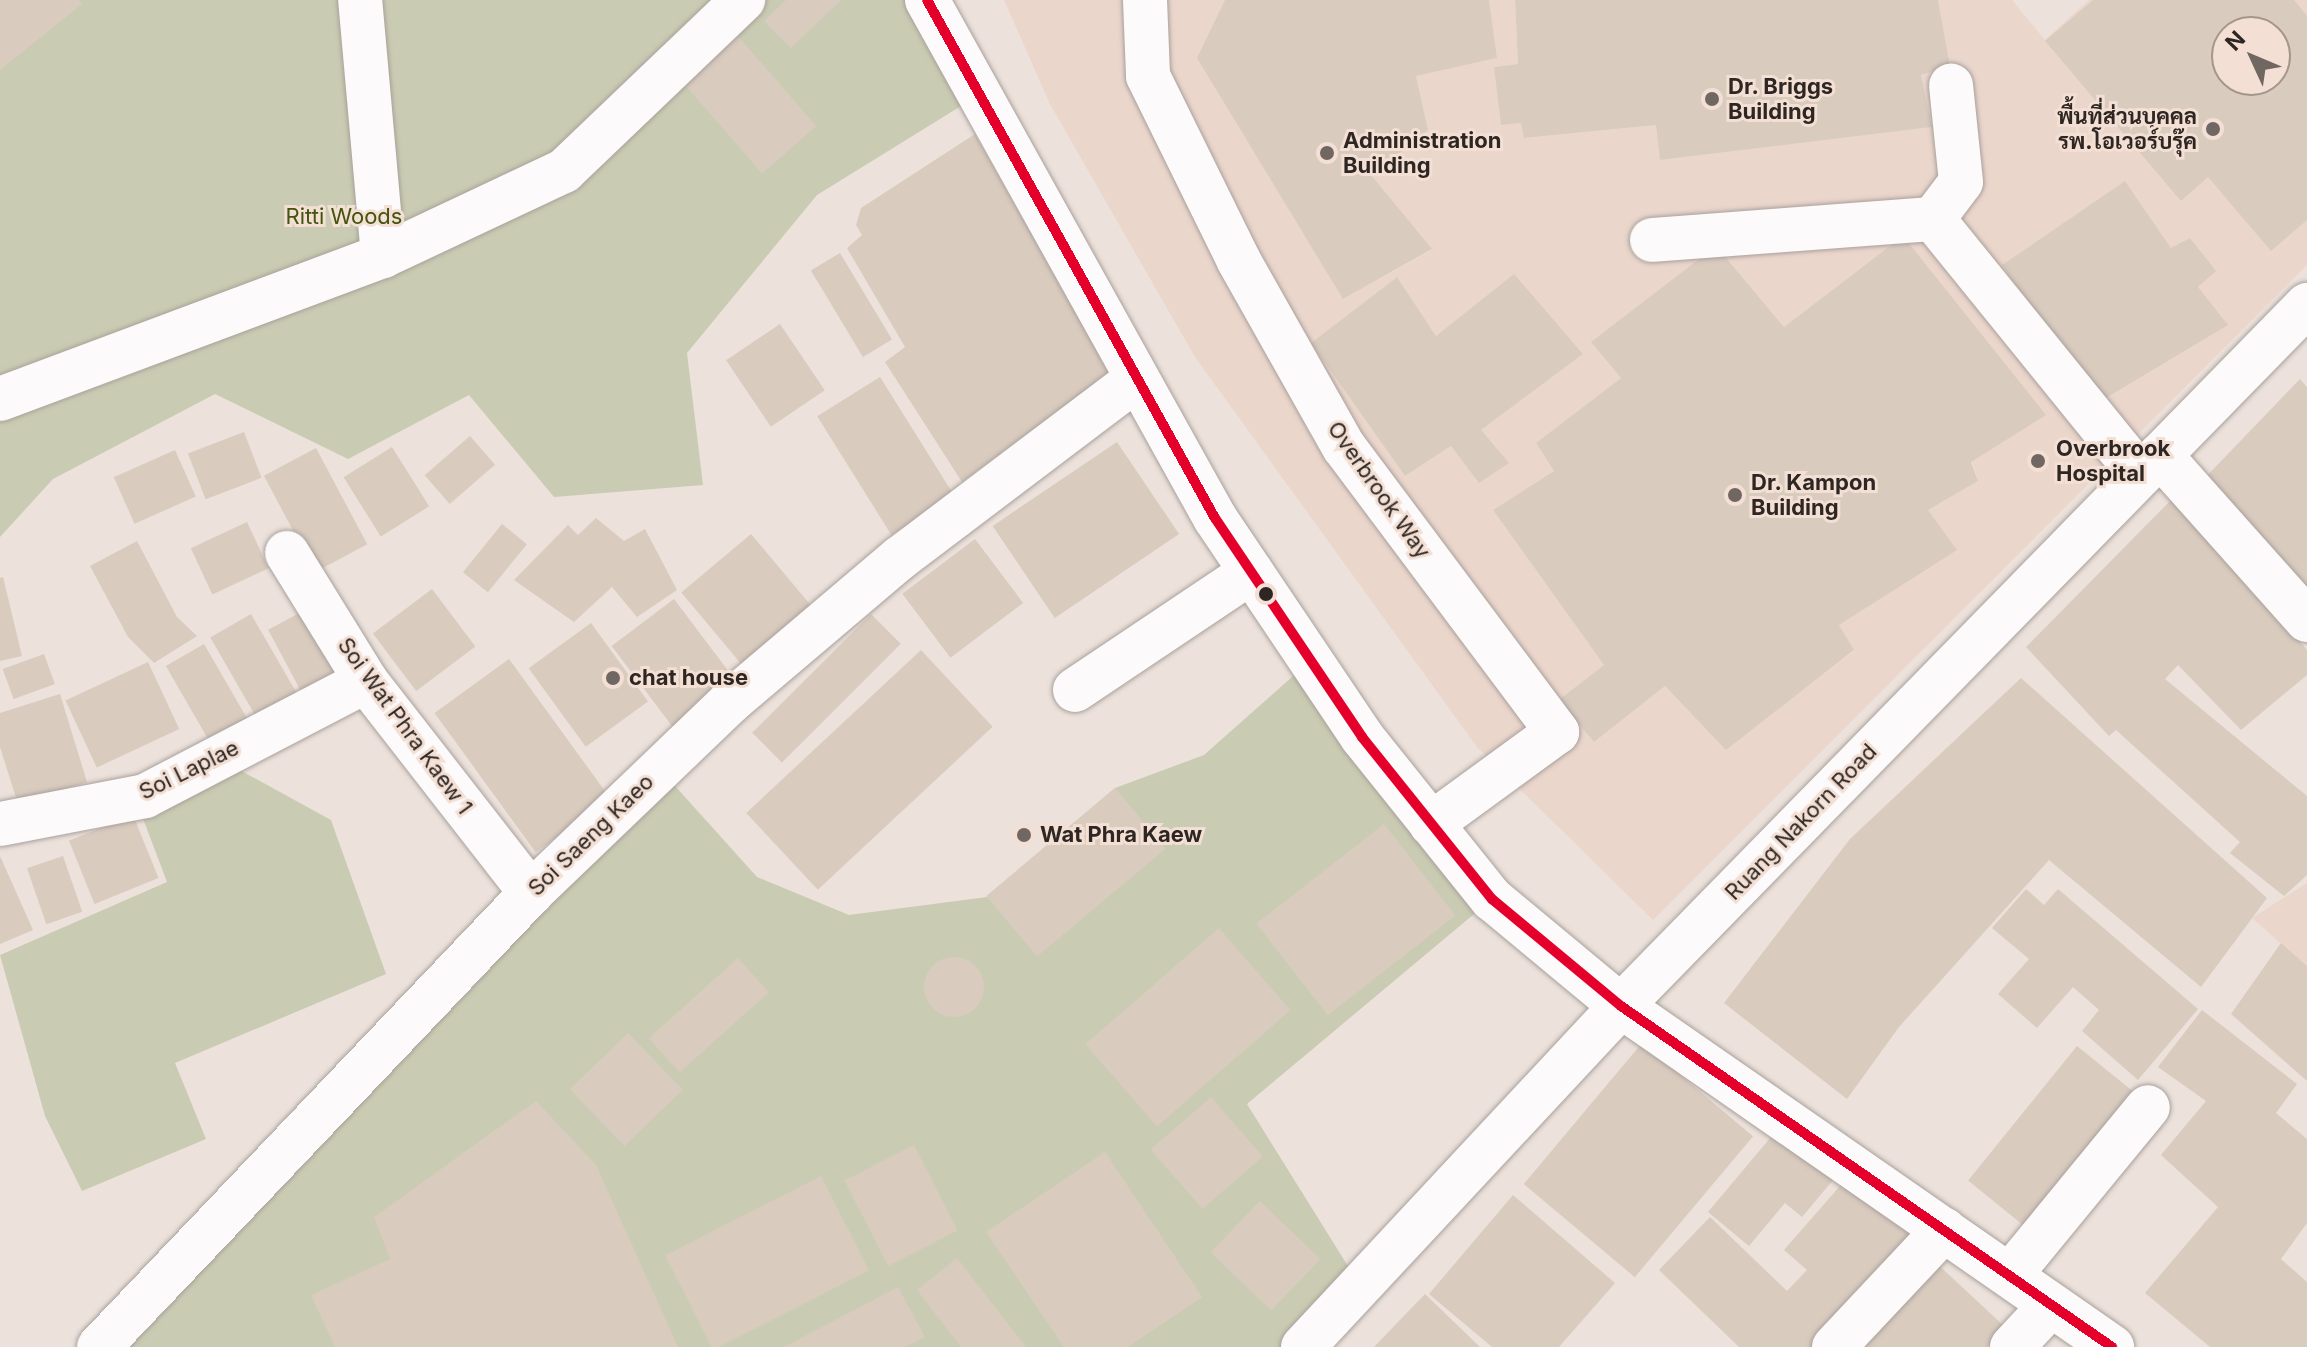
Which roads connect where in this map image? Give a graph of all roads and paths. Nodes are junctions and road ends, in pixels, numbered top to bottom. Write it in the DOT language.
graph roads {
  1 [pos="360,0"];
  2 [pos="743,0"];
  3 [pos="927,0"];
  4 [pos="1145,0"];
  5 [pos="1951,86"];
  6 [pos="1933,219"];
  7 [pos="1652,240"];
  8 [pos="383,256"];
  9 [pos="2301,325"];
  10 [pos="1135,380"];
  11 [pos="0,399"];
  12 [pos="2150,465"];
  13 [pos="287,553"];
  14 [pos="1251,572"];
  15 [pos="2307,620"];
  16 [pos="366,681"];
  17 [pos="1075,690"];
  18 [pos="0,824"];
  19 [pos="1431,824"];
  20 [pos="531,893"];
  21 [pos="1621,1006"];
  22 [pos="2148,1107"];
  23 [pos="1944,1230"];
  24 [pos="2010,1275"];
  25 [pos="2051,1305"];
  26 [pos="99,1347"];
  27 [pos="1303,1347"];
  28 [pos="1834,1347"];
  29 [pos="2012,1347"];
  30 [pos="2112,1347"];
  1 -- 8 [label="street"];
  2 -- 8 [label="street"];
  3 -- 10 [label="street"];
  4 -- 19 [label="street, Overbrook Way"];
  5 -- 6 [label="street"];
  6 -- 7 [label="street"];
  6 -- 12 [label="street"];
  8 -- 11 [label="street"];
  9 -- 12 [label="street, Ruang Nakorn Road"];
  10 -- 14 [label="street"];
  10 -- 20 [label="street, Soi Saeng Kaeo"];
  12 -- 15 [label="street"];
  12 -- 21 [label="street, Ruang Nakorn Road"];
  13 -- 16 [label="street, Soi Wat Phra Kaew 1"];
  14 -- 17 [label="street"];
  14 -- 19 [label="street"];
  16 -- 18 [label="street, Soi Laplae"];
  16 -- 20 [label="street, Soi Wat Phra Kaew 1"];
  19 -- 21 [label="street"];
  20 -- 26 [label="street, Soi Saeng Kaeo"];
  21 -- 23 [label="street"];
  21 -- 27 [label="street, Ruang Nakorn Road"];
  22 -- 24 [label="street"];
  23 -- 24 [label="street"];
  23 -- 28 [label="street"];
  24 -- 25 [label="street"];
  25 -- 29 [label="street"];
  25 -- 30 [label="street"];
}
